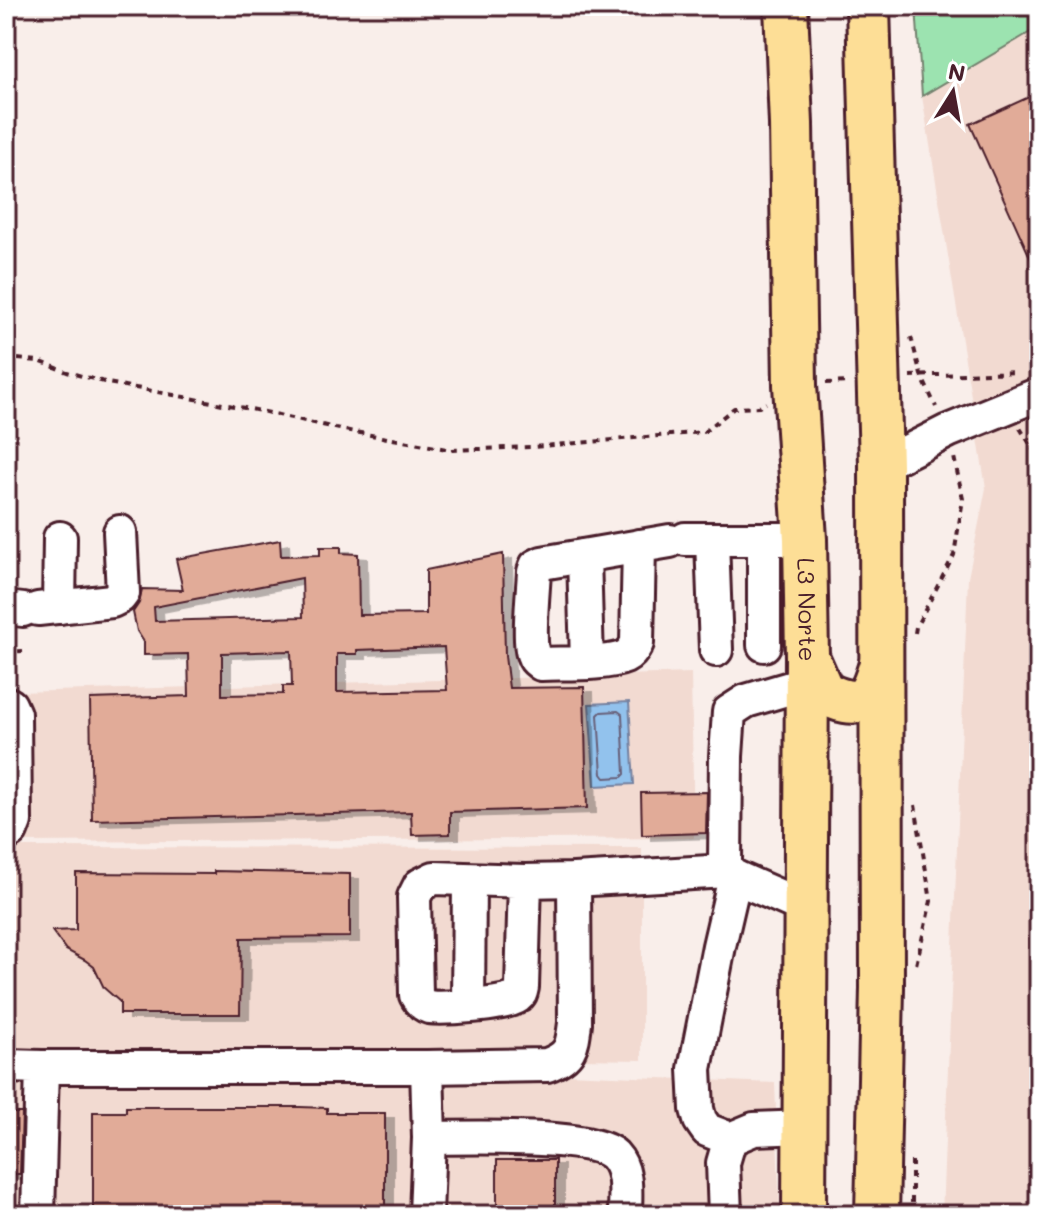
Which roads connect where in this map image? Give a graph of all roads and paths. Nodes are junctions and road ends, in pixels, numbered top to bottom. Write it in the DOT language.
graph roads {
  1 [pos="786,6"];
  2 [pos="868,6"];
  3 [pos="911,336"];
  4 [pos="6,358"];
  5 [pos="921,375"];
  6 [pos="877,380"];
  7 [pos="1032,383"];
  8 [pos="795,385"];
  9 [pos="948,431"];
  10 [pos="881,465"];
  11 [pos="120,532"];
  12 [pos="60,538"];
  13 [pos="784,539"];
  14 [pos="676,542"];
  15 [pos="584,556"];
  16 [pos="32,608"];
  17 [pos="914,637"];
  18 [pos="764,645"];
  19 [pos="716,650"];
  20 [pos="23,651"];
  21 [pos="6,652"];
  22 [pos="587,662"];
  23 [pos="881,664"];
  24 [pos="807,670"];
  25 [pos="6,703"];
  26 [pos="914,797"];
  27 [pos="6,834"];
  28 [pos="731,874"];
  29 [pos="469,880"];
  30 [pos="574,880"];
  31 [pos="525,881"];
  32 [pos="806,908"];
  33 [pos="915,972"];
  34 [pos="468,1006"];
  35 [pos="6,1066"];
  36 [pos="42,1067"];
  37 [pos="427,1067"];
  38 [pos="805,1127"];
  39 [pos="429,1138"];
  40 [pos="730,1139"];
  41 [pos="912,1157"];
  42 [pos="1039,1209"];
  43 [pos="38,1215"];
  44 [pos="426,1215"];
  45 [pos="625,1215"];
  46 [pos="725,1215"];
  47 [pos="804,1215"];
  48 [pos="877,1215"];
  49 [pos="912,1215"];
  50 [pos="1035,1215"];
  1 -- 8 [label="main road, L3 Norte"];
  2 -- 6 [label="main road"];
  3 -- 5 [label="path"];
  4 -- 8 [label="path"];
  5 -- 6 [label="path"];
  5 -- 7 [label="path"];
  5 -- 9 [label="path"];
  6 -- 8 [label="path"];
  6 -- 10 [label="main road"];
  7 -- 9 [label="street"];
  8 -- 13 [label="main road, L3 Norte"];
  9 -- 10 [label="street"];
  9 -- 17 [label="path"];
  10 -- 23 [label="main road"];
  11 -- 16 [label="street"];
  12 -- 16 [label="street"];
  13 -- 14 [label="street"];
  13 -- 18 [label="street"];
  13 -- 24 [label="main road, L3 Norte"];
  14 -- 15 [label="street"];
  14 -- 19 [label="street"];
  14 -- 22 [label="street"];
  15 -- 22 [label="street"];
  15 -- 22 [label="street"];
  20 -- 21 [label="path"];
  23 -- 24 [label="main road"];
  23 -- 48 [label="main road"];
  24 -- 28 [label="street"];
  24 -- 32 [label="main road, L3 Norte"];
  25 -- 27 [label="street"];
  26 -- 33 [label="path"];
  28 -- 30 [label="street"];
  28 -- 32 [label="street"];
  28 -- 40 [label="street"];
  29 -- 31 [label="street"];
  29 -- 34 [label="street"];
  29 -- 34 [label="street"];
  30 -- 31 [label="street"];
  30 -- 37 [label="street"];
  31 -- 34 [label="street"];
  32 -- 38 [label="main road, L3 Norte"];
  35 -- 36 [label="street"];
  36 -- 37 [label="street"];
  36 -- 43 [label="street"];
  37 -- 39 [label="street"];
  38 -- 40 [label="street"];
  38 -- 47 [label="main road, L3 Norte"];
  39 -- 44 [label="street"];
  39 -- 45 [label="street"];
  40 -- 46 [label="street"];
  41 -- 49 [label="path"];
  42 -- 50 [label="path"];
}
